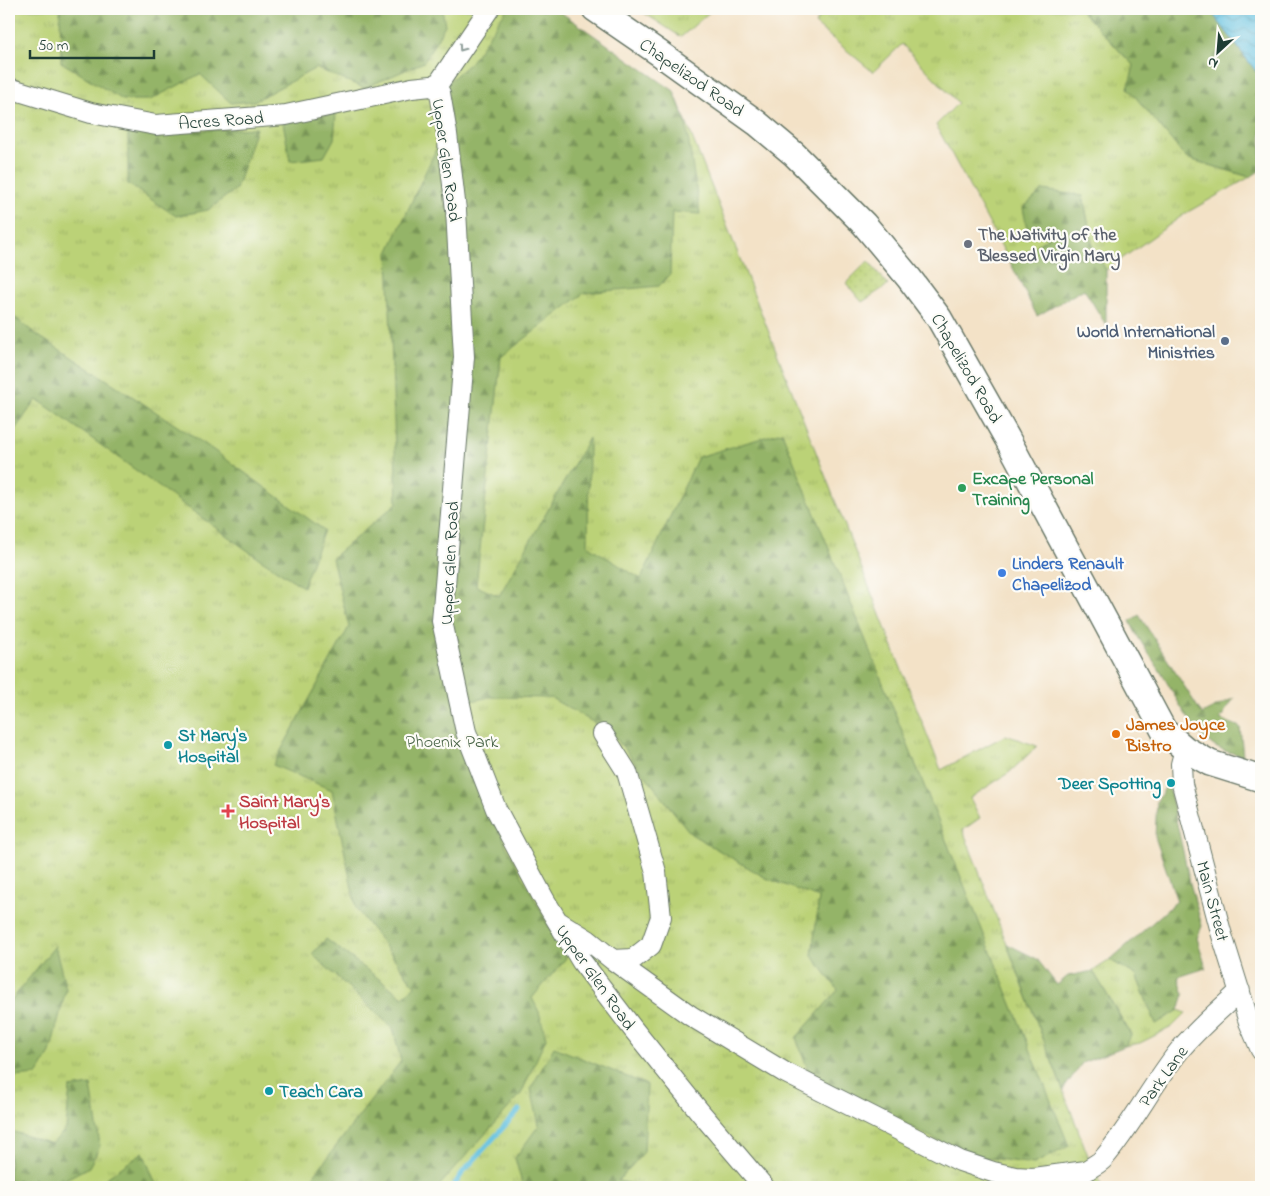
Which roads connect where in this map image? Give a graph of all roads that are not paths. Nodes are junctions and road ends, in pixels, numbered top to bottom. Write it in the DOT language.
graph roads {
  1 [pos="489,9"];
  2 [pos="595,9"];
  3 [pos="436,87"];
  4 [pos="9,88"];
  5 [pos="603,734"];
  6 [pos="1185,749"];
  7 [pos="1261,778"];
  8 [pos="557,921"];
  9 [pos="613,960"];
  10 [pos="1240,992"];
  11 [pos="1261,1050"];
  12 [pos="764,1187"];
  1 -- 3 [label="street, one-way"];
  2 -- 6 [label="main road, Chapelizod Road"];
  3 -- 4 [label="street, Acres Road"];
  3 -- 8 [label="street, Upper Glen Road"];
  5 -- 9 [label="street"];
  6 -- 7 [label="main road, Chapelizod Road"];
  6 -- 10 [label="street, Main Street"];
  8 -- 9 [label="street"];
  8 -- 12 [label="street, Upper Glen Road"];
  9 -- 10 [label="street, Park Lane"];
  10 -- 11 [label="street, Main Street"];
}
